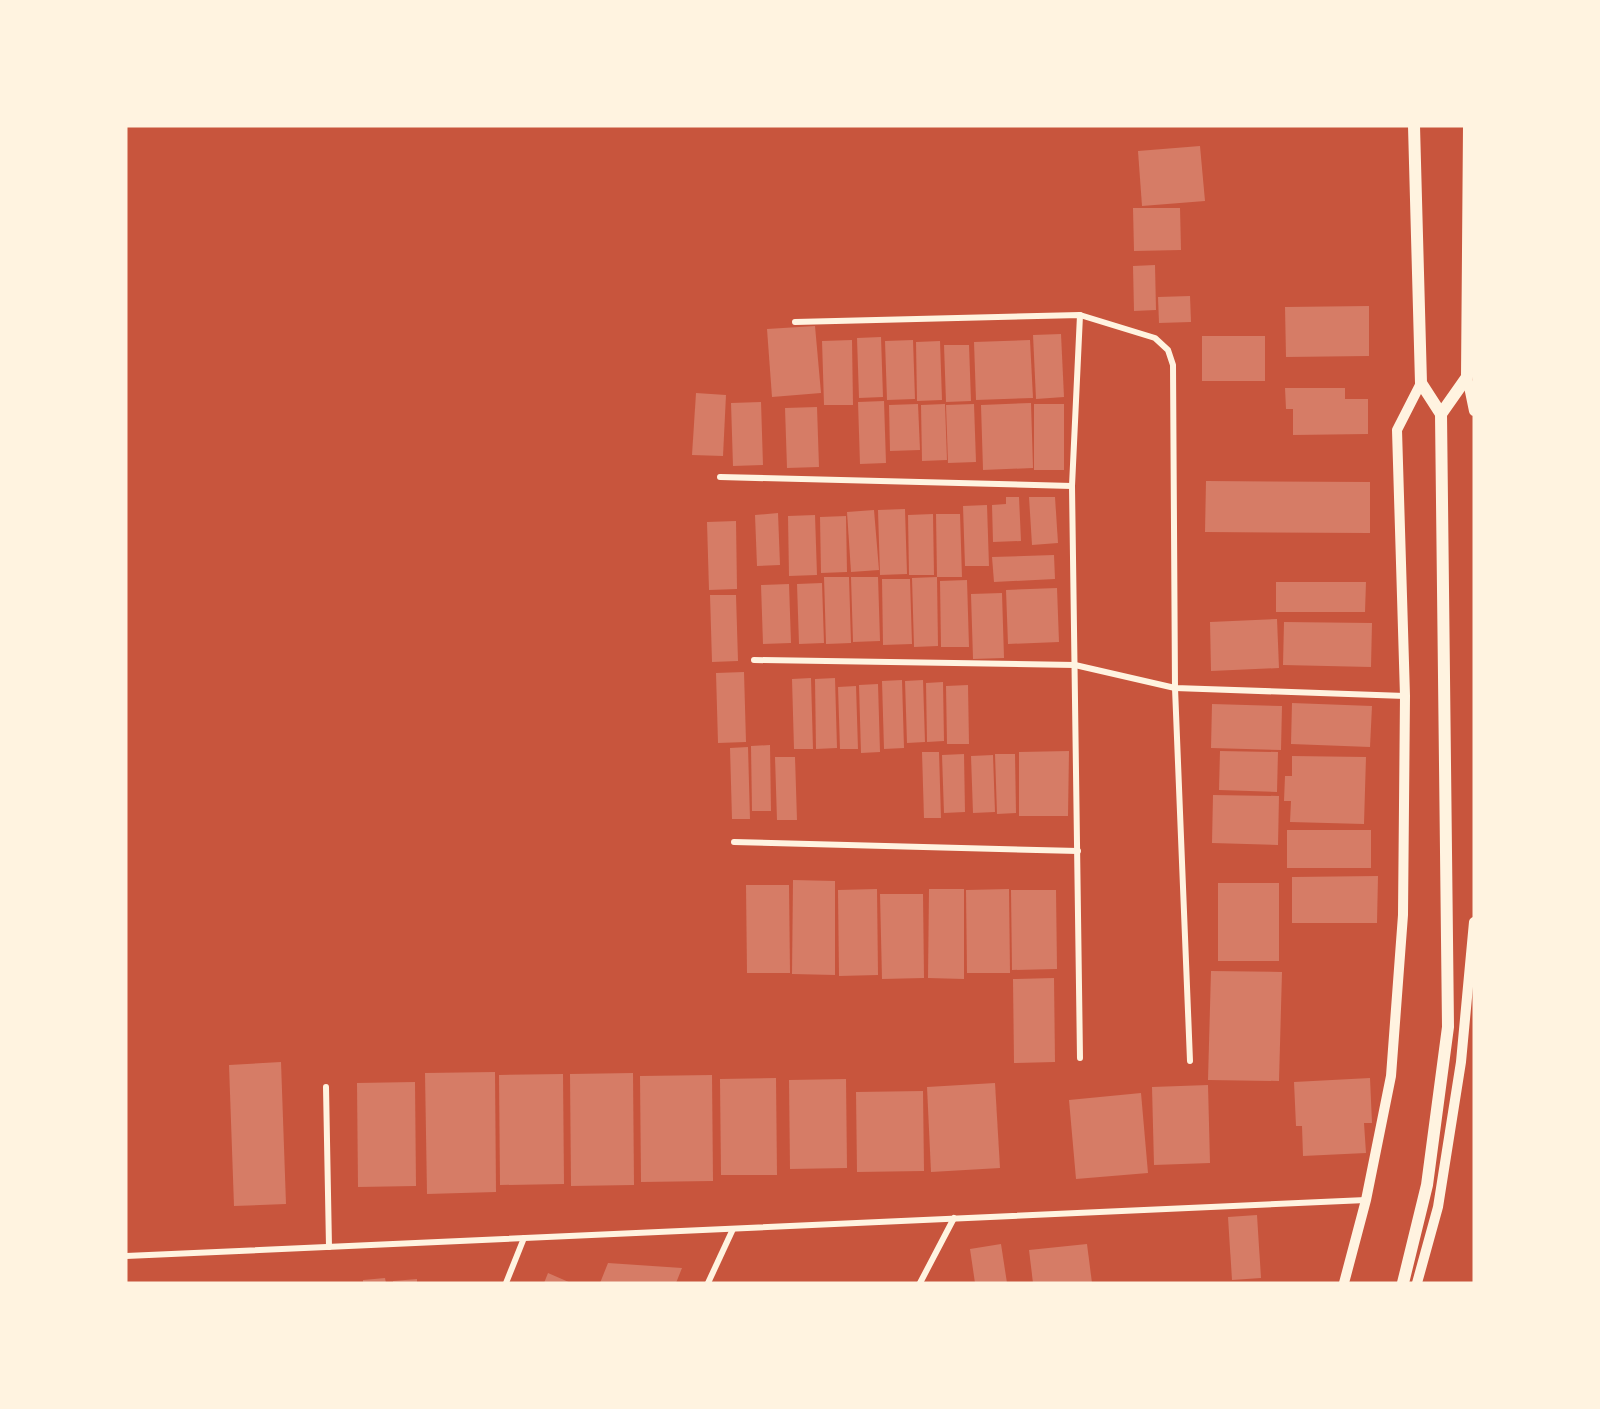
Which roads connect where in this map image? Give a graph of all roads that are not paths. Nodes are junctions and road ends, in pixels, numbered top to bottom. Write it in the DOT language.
graph roads {
  1 [pos="1414,126"];
  2 [pos="1469,126"];
  3 [pos="1080,315"];
  4 [pos="795,322"];
  5 [pos="1467,377"];
  6 [pos="1421,383"];
  7 [pos="1474,411"];
  8 [pos="1441,414"];
  9 [pos="720,477"];
  10 [pos="1072,486"];
  11 [pos="754,660"];
  12 [pos="1075,665"];
  13 [pos="1175,688"];
  14 [pos="1405,696"];
  15 [pos="734,842"];
  16 [pos="1078,852"];
  17 [pos="1474,922"];
  18 [pos="1080,1058"];
  19 [pos="1190,1061"];
  20 [pos="326,1088"];
  21 [pos="1366,1200"];
  22 [pos="954,1218"];
  23 [pos="733,1229"];
  24 [pos="524,1238"];
  25 [pos="329,1247"];
  26 [pos="126,1256"];
  27 [pos="506,1283"];
  28 [pos="708,1283"];
  29 [pos="920,1283"];
  30 [pos="1344,1283"];
  31 [pos="1403,1283"];
  32 [pos="1417,1283"];
  1 -- 6 [label="main road"];
  2 -- 5 [label="main road"];
  3 -- 4 [label="street"];
  3 -- 10 [label="street"];
  3 -- 13 [label="street"];
  5 -- 7 [label="street"];
  5 -- 8 [label="main road"];
  6 -- 8 [label="main road"];
  6 -- 14 [label="street"];
  8 -- 31 [label="main road"];
  9 -- 10 [label="street"];
  10 -- 12 [label="street"];
  11 -- 12 [label="street"];
  12 -- 13 [label="street"];
  12 -- 16 [label="street"];
  13 -- 14 [label="street"];
  13 -- 19 [label="street"];
  14 -- 21 [label="street"];
  15 -- 16 [label="street"];
  16 -- 18 [label="street"];
  17 -- 32 [label="street"];
  20 -- 25 [label="street"];
  21 -- 22 [label="street"];
  21 -- 30 [label="street"];
  22 -- 23 [label="street"];
  22 -- 29 [label="street"];
  23 -- 24 [label="street"];
  23 -- 28 [label="street"];
  24 -- 25 [label="street"];
  24 -- 27 [label="street"];
  25 -- 26 [label="street"];
}
